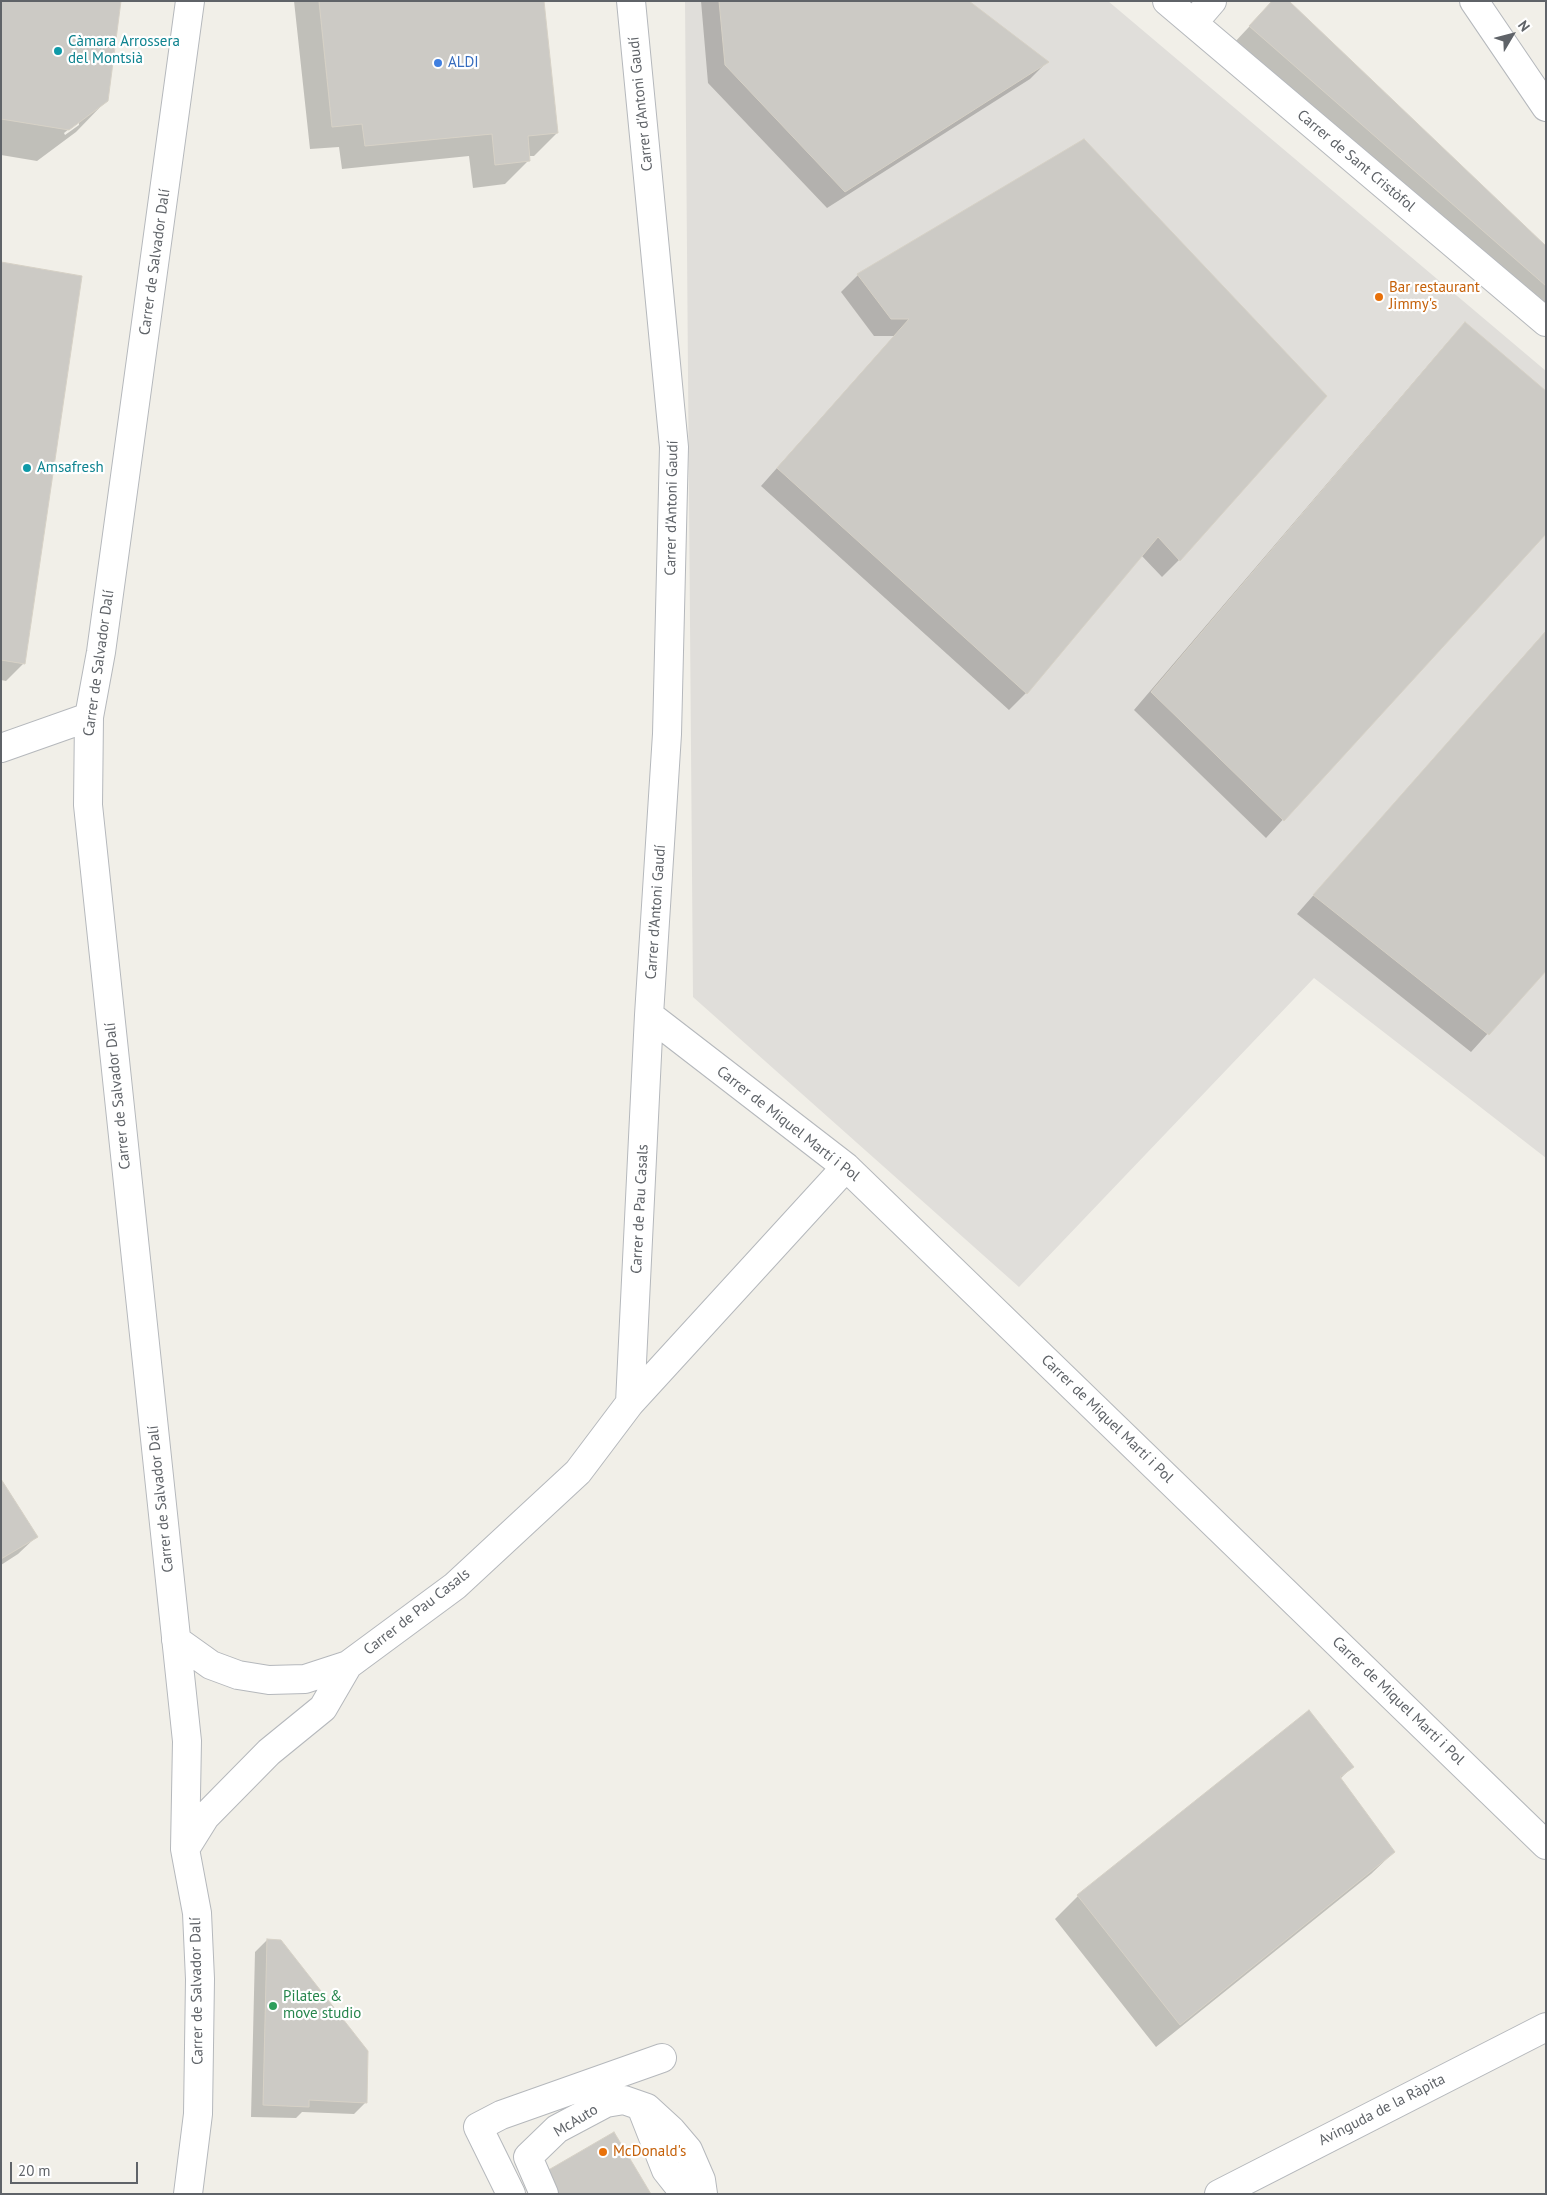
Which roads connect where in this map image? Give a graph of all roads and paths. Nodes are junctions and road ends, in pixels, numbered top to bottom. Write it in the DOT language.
graph roads {
  1 [pos="190,1"];
  2 [pos="631,1"];
  3 [pos="1167,1"];
  4 [pos="1212,1"];
  5 [pos="1474,1"];
  6 [pos="1193,23"];
  7 [pos="1546,107"];
  8 [pos="1546,322"];
  9 [pos="89,717"];
  10 [pos="1,748"];
  11 [pos="649,1015"];
  12 [pos="846,1167"];
  13 [pos="630,1403"];
  14 [pos="176,1640"];
  15 [pos="348,1665"];
  16 [pos="1546,1844"];
  17 [pos="185,1849"];
  18 [pos="1546,2027"];
  19 [pos="662,2058"];
  20 [pos="640,2106"];
  21 [pos="188,2194"];
  22 [pos="511,2194"];
  23 [pos="544,2194"];
  24 [pos="685,2194"];
  25 [pos="703,2194"];
  26 [pos="1218,2194"];
  1 -- 9 [label="street, Carrer de Salvador Dalí"];
  2 -- 11 [label="street, Carrer d'Antoni Gaudí"];
  3 -- 6 [label="street, Carrer de Sant Cristòfol"];
  4 -- 6 [label="street"];
  5 -- 7 [label="street"];
  6 -- 8 [label="street, Carrer de Sant Cristòfol"];
  9 -- 10 [label="street"];
  9 -- 14 [label="street, Carrer de Salvador Dalí"];
  11 -- 12 [label="street, Carrer de Miquel Martí i Pol"];
  11 -- 13 [label="street, Carrer de Pau Casals"];
  12 -- 13 [label="street, Carrer de Pau Casals"];
  12 -- 16 [label="street, Carrer de Miquel Martí i Pol"];
  13 -- 15 [label="street, Carrer de Pau Casals"];
  14 -- 15 [label="street, Carrer de Pau Casals"];
  14 -- 17 [label="street, Carrer de Salvador Dalí"];
  15 -- 17 [label="street"];
  17 -- 21 [label="street, Carrer de Salvador Dalí"];
  18 -- 26 [label="street, Avinguda de la Ràpita"];
  19 -- 22 [label="street"];
  20 -- 23 [label="street, McAuto"];
  20 -- 24 [label="street"];
  20 -- 25 [label="street, McAuto"];
}
